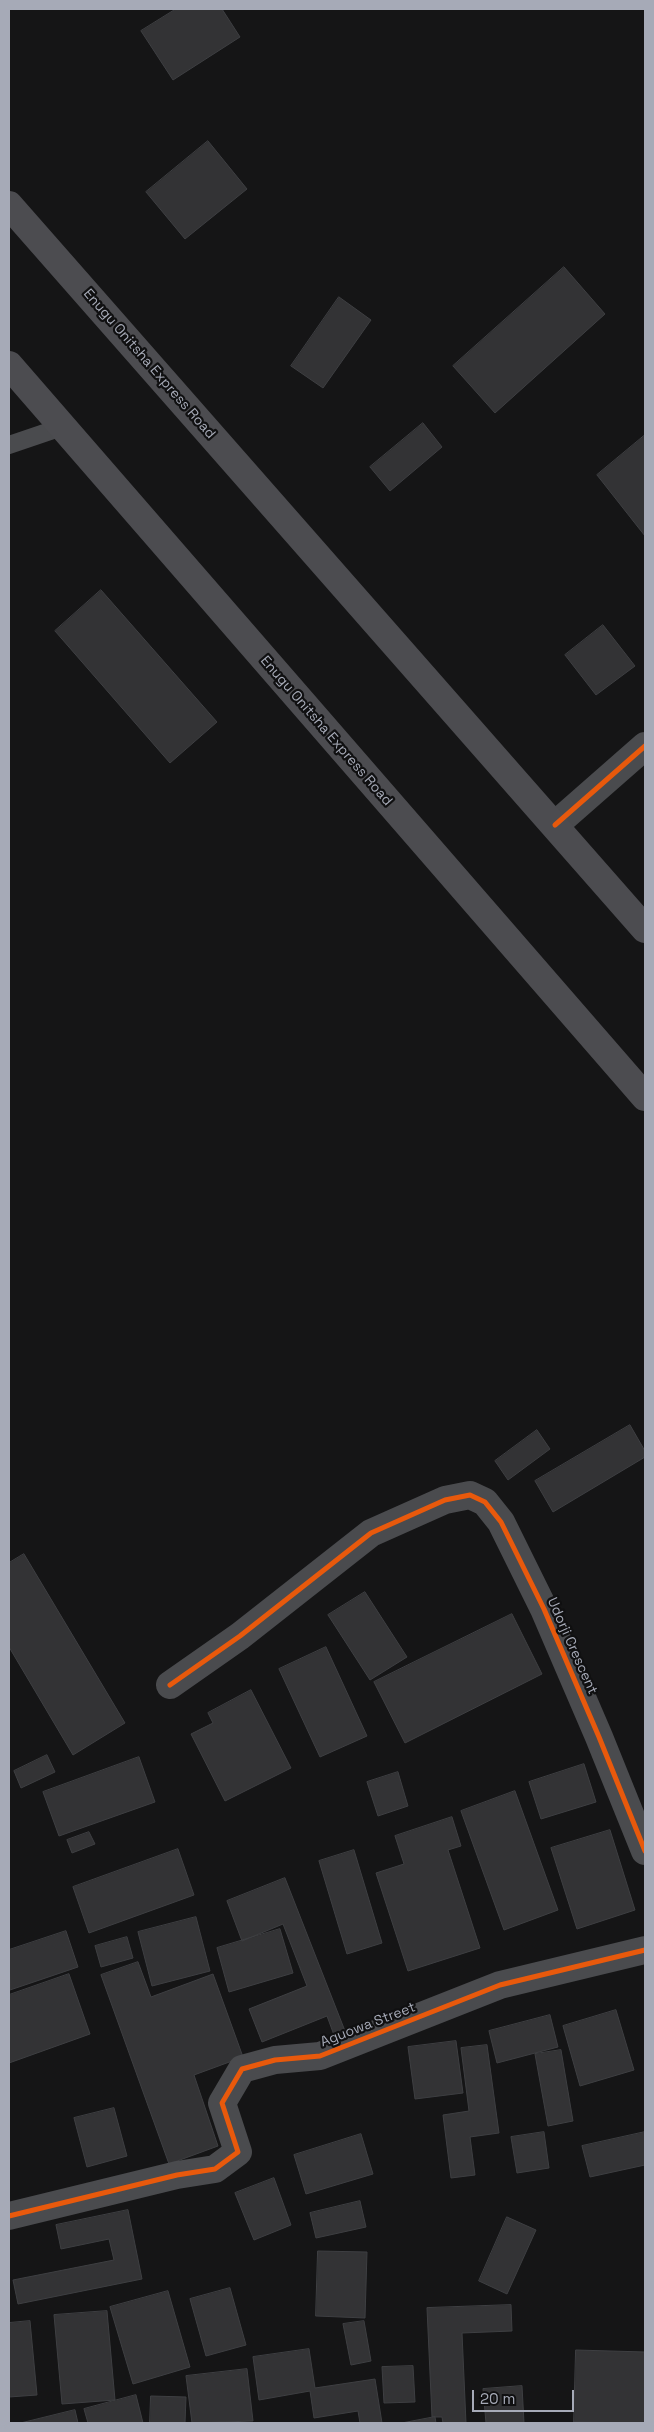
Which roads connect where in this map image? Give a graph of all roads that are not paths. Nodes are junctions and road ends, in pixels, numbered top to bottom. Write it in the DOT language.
graph roads {
  1 [pos="9,205"];
  2 [pos="9,365"];
  3 [pos="62,427"];
  4 [pos="9,445"];
  5 [pos="645,746"];
  6 [pos="555,825"];
  7 [pos="645,930"];
  8 [pos="645,1096"];
  9 [pos="170,1685"];
  10 [pos="645,1851"];
  11 [pos="643,1959"];
  12 [pos="9,2216"];
  1 -- 6 [label="highway, Enugu Onitsha Express Road"];
  2 -- 3 [label="highway, Enugu Onitsha Express Road"];
  3 -- 4 [label="lane"];
  3 -- 8 [label="highway, Enugu Onitsha Express Road"];
  5 -- 6 [label="street"];
  6 -- 7 [label="highway, Enugu Onitsha Express Road"];
  9 -- 10 [label="street, Udorji Crescent"];
  11 -- 12 [label="street, Aguowa Street"];
}
